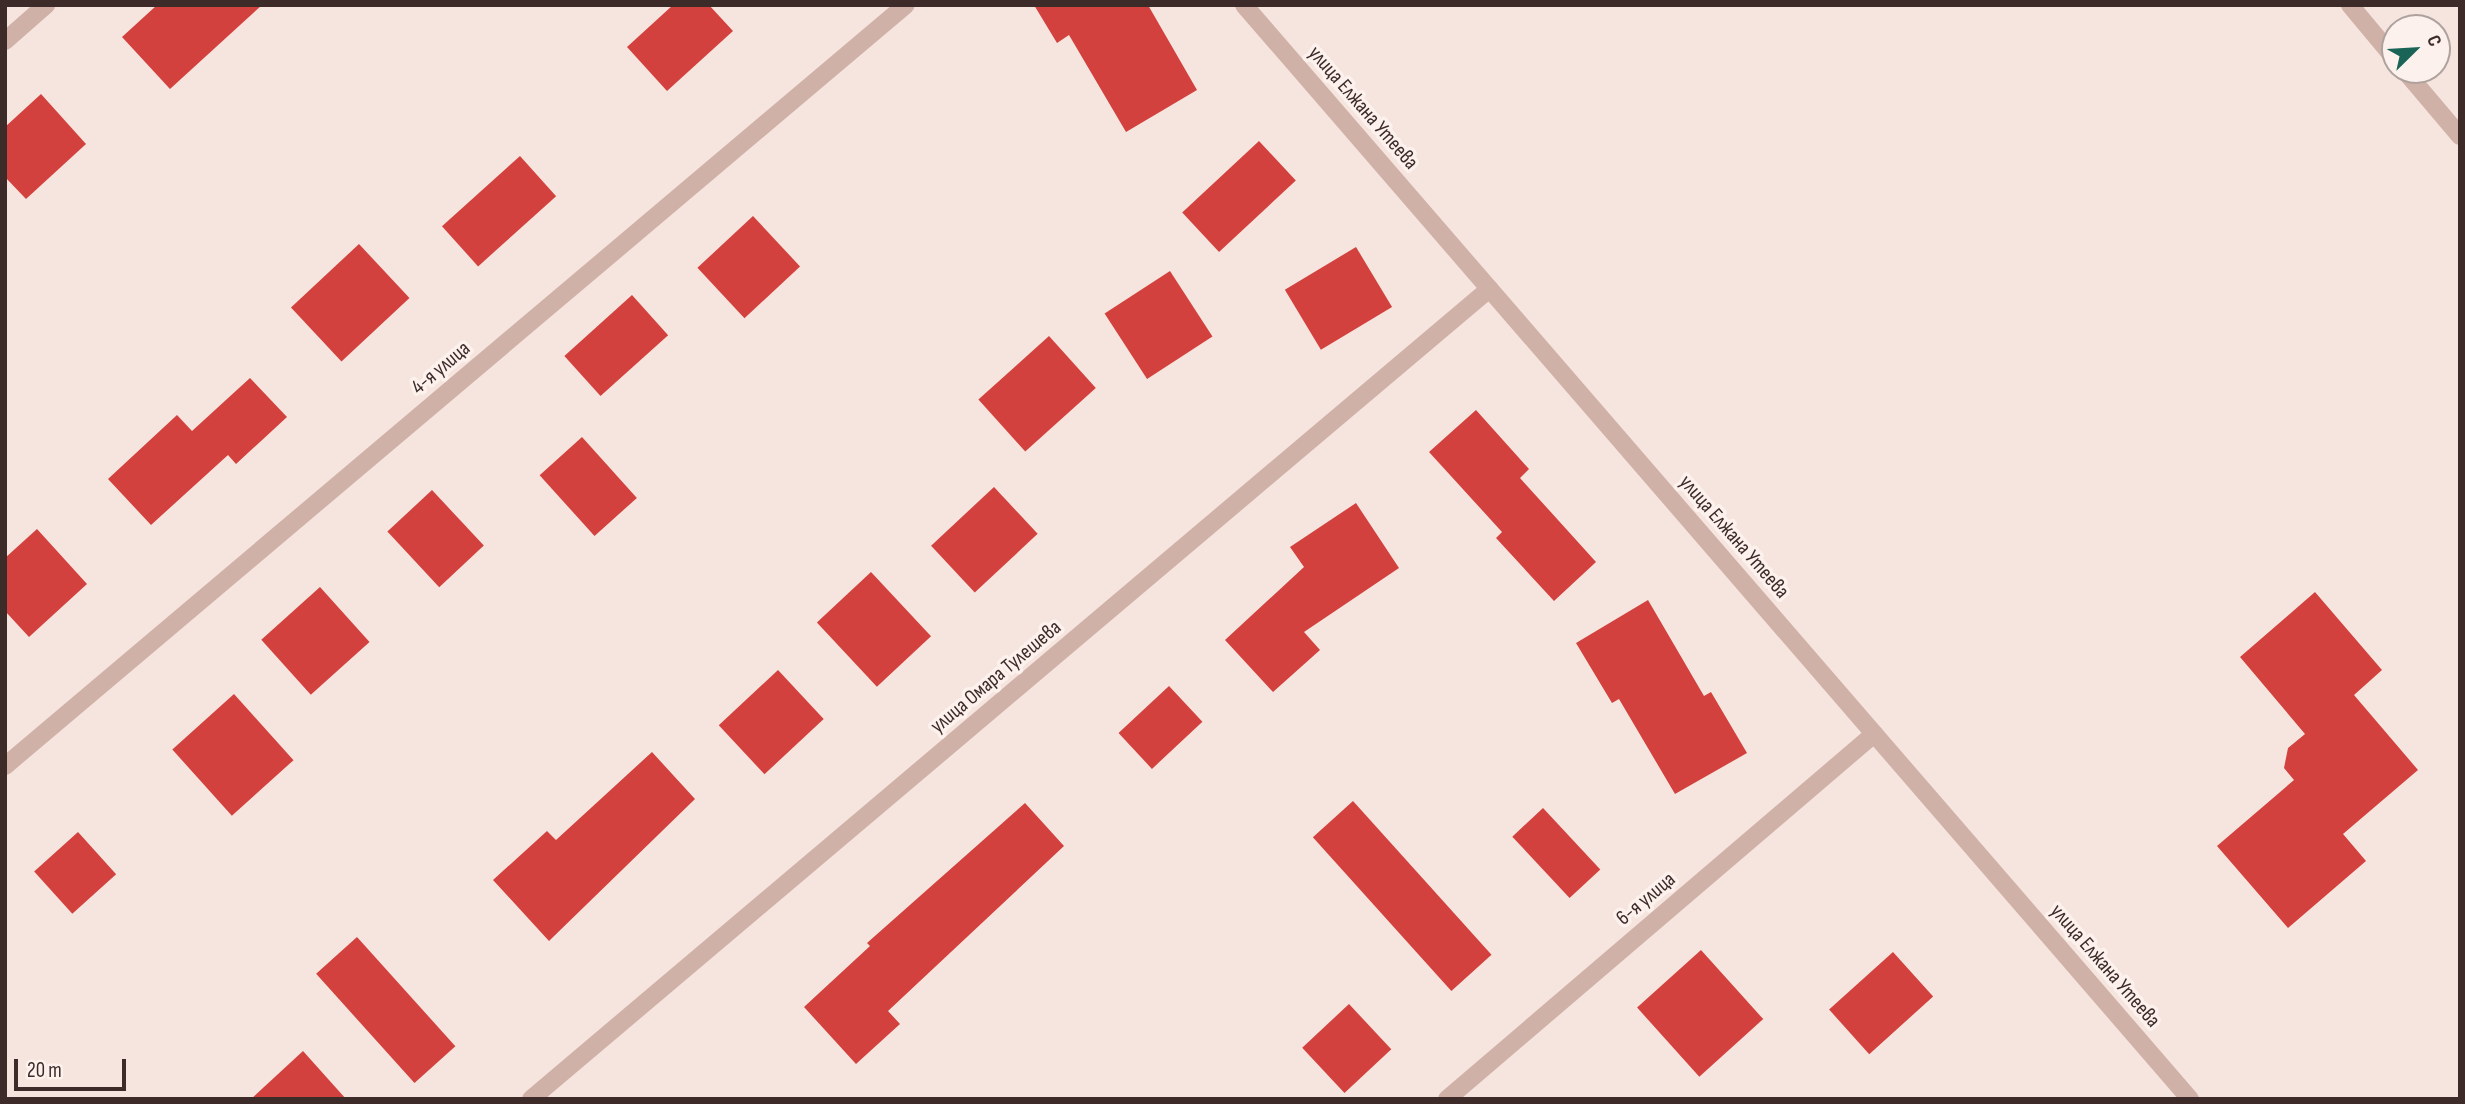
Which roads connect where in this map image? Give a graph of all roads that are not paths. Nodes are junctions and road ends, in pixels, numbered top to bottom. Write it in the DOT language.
graph roads {
  1 [pos="46,5"];
  2 [pos="905,5"];
  3 [pos="1244,5"];
  4 [pos="2350,5"];
  5 [pos="5,41"];
  6 [pos="2381,42"];
  7 [pos="2416,84"];
  8 [pos="2460,136"];
  9 [pos="1489,289"];
  10 [pos="1874,734"];
  11 [pos="5,766"];
  12 [pos="531,1099"];
  13 [pos="1447,1099"];
  14 [pos="2190,1099"];
  1 -- 5 [label="street"];
  2 -- 11 [label="street, 4-я улица"];
  3 -- 9 [label="street, улица Елжана Утеева"];
  4 -- 6 [label="street"];
  7 -- 8 [label="street"];
  9 -- 10 [label="street, улица Елжана Утеева"];
  9 -- 12 [label="street, улица Омара Тулешева"];
  10 -- 13 [label="street, 6-я улица"];
  10 -- 14 [label="street, улица Елжана Утеева"];
}
